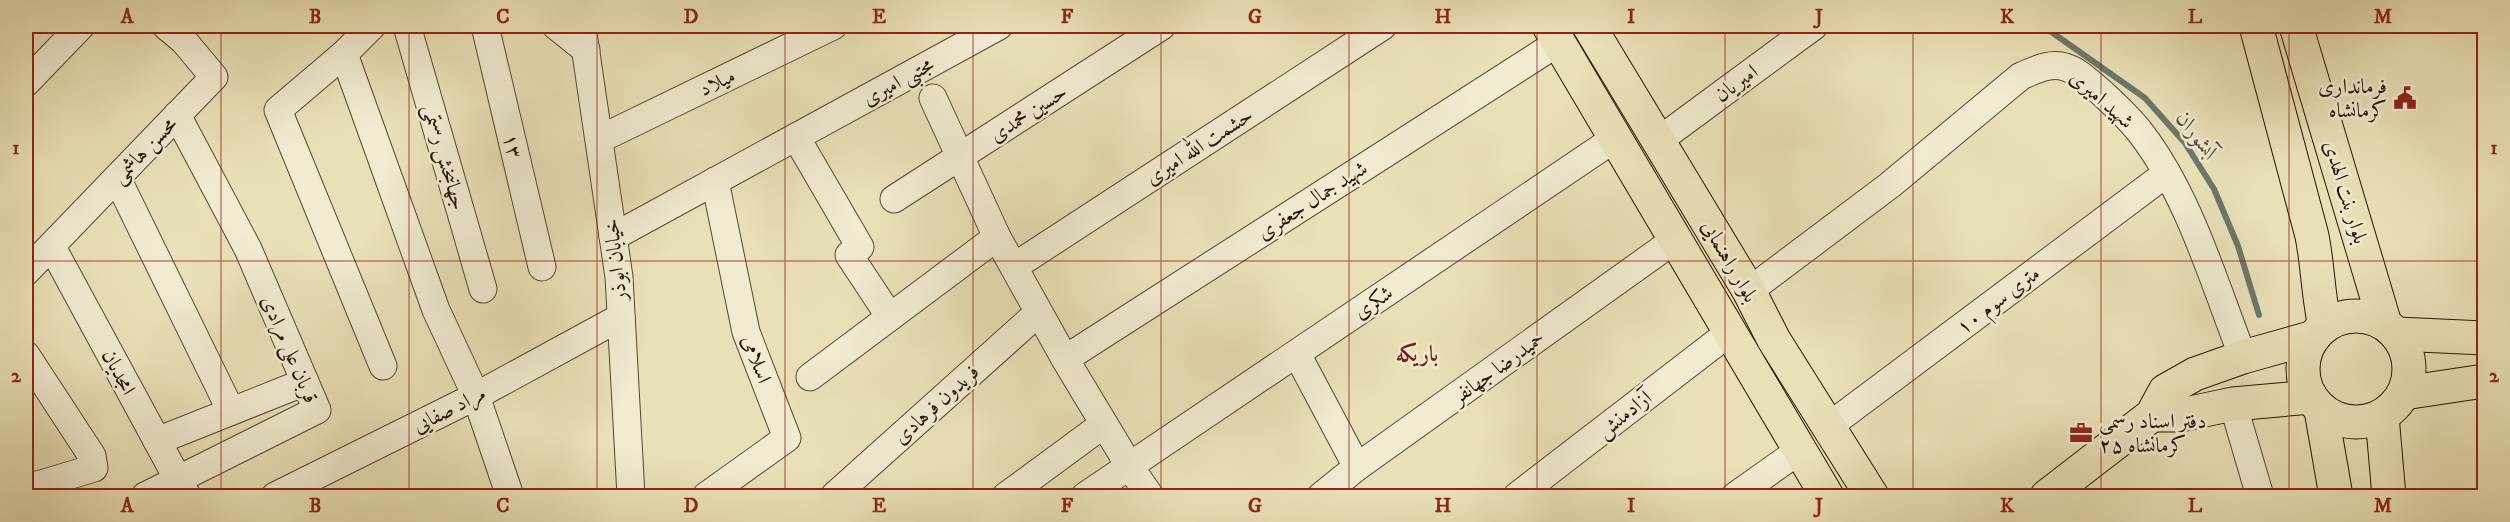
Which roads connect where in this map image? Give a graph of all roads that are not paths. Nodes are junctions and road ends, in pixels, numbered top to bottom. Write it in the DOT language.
graph roads {
  1 [pos="81,26"];
  2 [pos="372,26"];
  3 [pos="407,26"];
  4 [pos="485,26"];
  5 [pos="556,26"];
  6 [pos="832,26"];
  7 [pos="999,26"];
  8 [pos="1162,26"];
  9 [pos="1383,26"];
  10 [pos="1589,26"];
  11 [pos="1814,26"];
  12 [pos="2256,26"];
  13 [pos="2296,26"];
  14 [pos="183,31"];
  15 [pos="1554,34"];
  16 [pos="584,38"];
  17 [pos="344,54"];
  18 [pos="26,84"];
  19 [pos="933,98"];
  20 [pos="177,115"];
  21 [pos="796,137"];
  22 [pos="1617,137"];
  23 [pos="600,139"];
  24 [pos="1658,141"];
  25 [pos="961,157"];
  26 [pos="2167,173"];
  27 [pos="117,178"];
  28 [pos="715,181"];
  29 [pos="894,199"];
  30 [pos="613,237"];
  31 [pos="997,237"];
  32 [pos="1676,239"];
  33 [pos="52,247"];
  34 [pos="1015,266"];
  35 [pos="542,267"];
  36 [pos="26,272"];
  37 [pos="483,289"];
  38 [pos="1749,291"];
  39 [pos="1038,313"];
  40 [pos="621,316"];
  41 [pos="890,317"];
  42 [pos="2391,329"];
  43 [pos="2319,331"];
  44 [pos="1730,332"];
  45 [pos="2484,338"];
  46 [pos="1297,354"];
  47 [pos="26,355"];
  48 [pos="2243,357"];
  49 [pos="1065,359"];
  50 [pos="383,366"];
  51 [pos="810,376"];
  52 [pos="2484,381"];
  53 [pos="305,382"];
  54 [pos="476,396"];
  55 [pos="2233,404"];
  56 [pos="2316,404"];
  57 [pos="2393,405"];
  58 [pos="231,411"];
  59 [pos="2152,415"];
  60 [pos="1104,424"];
  61 [pos="1829,426"];
  62 [pos="157,441"];
  63 [pos="1800,450"];
  64 [pos="1130,466"];
  65 [pos="1357,467"];
  66 [pos="26,485"];
  67 [pos="182,488"];
  68 [pos="626,494"];
  69 [pos="145,496"];
  70 [pos="275,496"];
  71 [pos="510,496"];
  72 [pos="706,496"];
  73 [pos="834,496"];
  74 [pos="1006,496"];
  75 [pos="1085,496"];
  76 [pos="1150,496"];
  77 [pos="1321,496"];
  78 [pos="1517,496"];
  79 [pos="1735,496"];
  80 [pos="1827,496"];
  81 [pos="1872,496"];
  82 [pos="2047,496"];
  83 [pos="2260,496"];
  84 [pos="2336,496"];
  85 [pos="2389,496"];
  1 -- 18 [label="street"];
  2 -- 17 [label="street"];
  3 -- 37 [label="street, جهانبخش رستمی"];
  4 -- 35 [label="street, ۱۳"];
  5 -- 16 [label="street"];
  6 -- 23 [label="street, میلاد"];
  7 -- 21 [label="street, مجتبی امیری"];
  8 -- 25 [label="street, حسین محمدی"];
  9 -- 34 [label="street, حشمت الله امیری"];
  10 -- 24 [label="main road, بلوار راهنمایی"];
  11 -- 24 [label="street, امیریان"];
  12 -- 43 [label="main road, بلوار بنت الهدی"];
  13 -- 42 [label="main road, بلوار بنت الهدی"];
  14 -- 20 [label="street, محسن هاشمی"];
  15 -- 22 [label="main road, بلوار راهنمایی"];
  15 -- 49 [label="street, شهید جمال جعفری"];
  16 -- 23 [label="street, خیابان ابوذر"];
  17 -- 50 [label="street"];
  17 -- 54 [label="street"];
  19 -- 25 [label="street"];
  20 -- 27 [label="street, محسن هاشمی"];
  20 -- 53 [label="street, قربان علی مرادی"];
  21 -- 28 [label="street, مجتبی امیری"];
  21 -- 41 [label="street"];
  22 -- 32 [label="main road, بلوار راهنمایی"];
  22 -- 46 [label="street, شکری"];
  23 -- 30 [label="street, خیابان ابوذر"];
  24 -- 38 [label="main road, بلوار راهنمایی"];
  25 -- 29 [label="street, حسین محمدی"];
  25 -- 31 [label="street"];
  26 -- 38 [label="street, شهید امیری"];
  26 -- 48 [label="street, شهید امیری"];
  26 -- 61 [label="street, ۱۰ متری سوم"];
  27 -- 33 [label="street, محسن هاشمی"];
  27 -- 58 [label="street"];
  28 -- 30 [label="street, مجتبی امیری"];
  28 -- 72 [label="street, اسلامی"];
  30 -- 40 [label="street, خیابان ابوذر"];
  31 -- 34 [label="street"];
  31 -- 41 [label="street"];
  32 -- 44 [label="main road, بلوار راهنمایی"];
  32 -- 65 [label="street, حمیدرضا جهانفر"];
  33 -- 36 [label="street, محسن هاشمی"];
  33 -- 62 [label="street, امجدیان"];
  34 -- 39 [label="street"];
  38 -- 61 [label="main road, بلوار راهنمایی"];
  39 -- 49 [label="street"];
  39 -- 73 [label="street, فریدون فرهادی"];
  40 -- 54 [label="street, مراد صفایی"];
  40 -- 68 [label="street, خیابان ابوذر"];
  41 -- 51 [label="street"];
  42 -- 43 [label="main road"];
  42 -- 45 [label="main road"];
  42 -- 57 [label="main road"];
  43 -- 48 [label="main road"];
  43 -- 56 [label="main road"];
  44 -- 63 [label="main road, بلوار راهنمایی"];
  44 -- 78 [label="street, آزادمنش"];
  46 -- 64 [label="street, شکری"];
  46 -- 65 [label="street"];
  47 -- 66 [label="street"];
  48 -- 59 [label="main road"];
  49 -- 60 [label="street"];
  52 -- 57 [label="main road"];
  53 -- 58 [label="street"];
  53 -- 67 [label="street, قربان علی مرادی"];
  54 -- 70 [label="street, مراد صفایی"];
  54 -- 71 [label="street"];
  55 -- 56 [label="main road"];
  55 -- 59 [label="main road"];
  55 -- 83 [label="street"];
  56 -- 57 [label="main road"];
  56 -- 84 [label="main road"];
  57 -- 85 [label="main road"];
  58 -- 62 [label="street"];
  59 -- 82 [label="main road"];
  60 -- 64 [label="street"];
  60 -- 74 [label="street"];
  61 -- 81 [label="main road, بلوار راهنمایی"];
  62 -- 67 [label="street, امجدیان"];
  63 -- 79 [label="street"];
  63 -- 80 [label="main road, بلوار راهنمایی"];
  64 -- 75 [label="street, شکری"];
  64 -- 76 [label="street"];
  65 -- 77 [label="street, حمیدرضا جهانفر"];
  67 -- 69 [label="street, قربان علی مرادی"];
}
